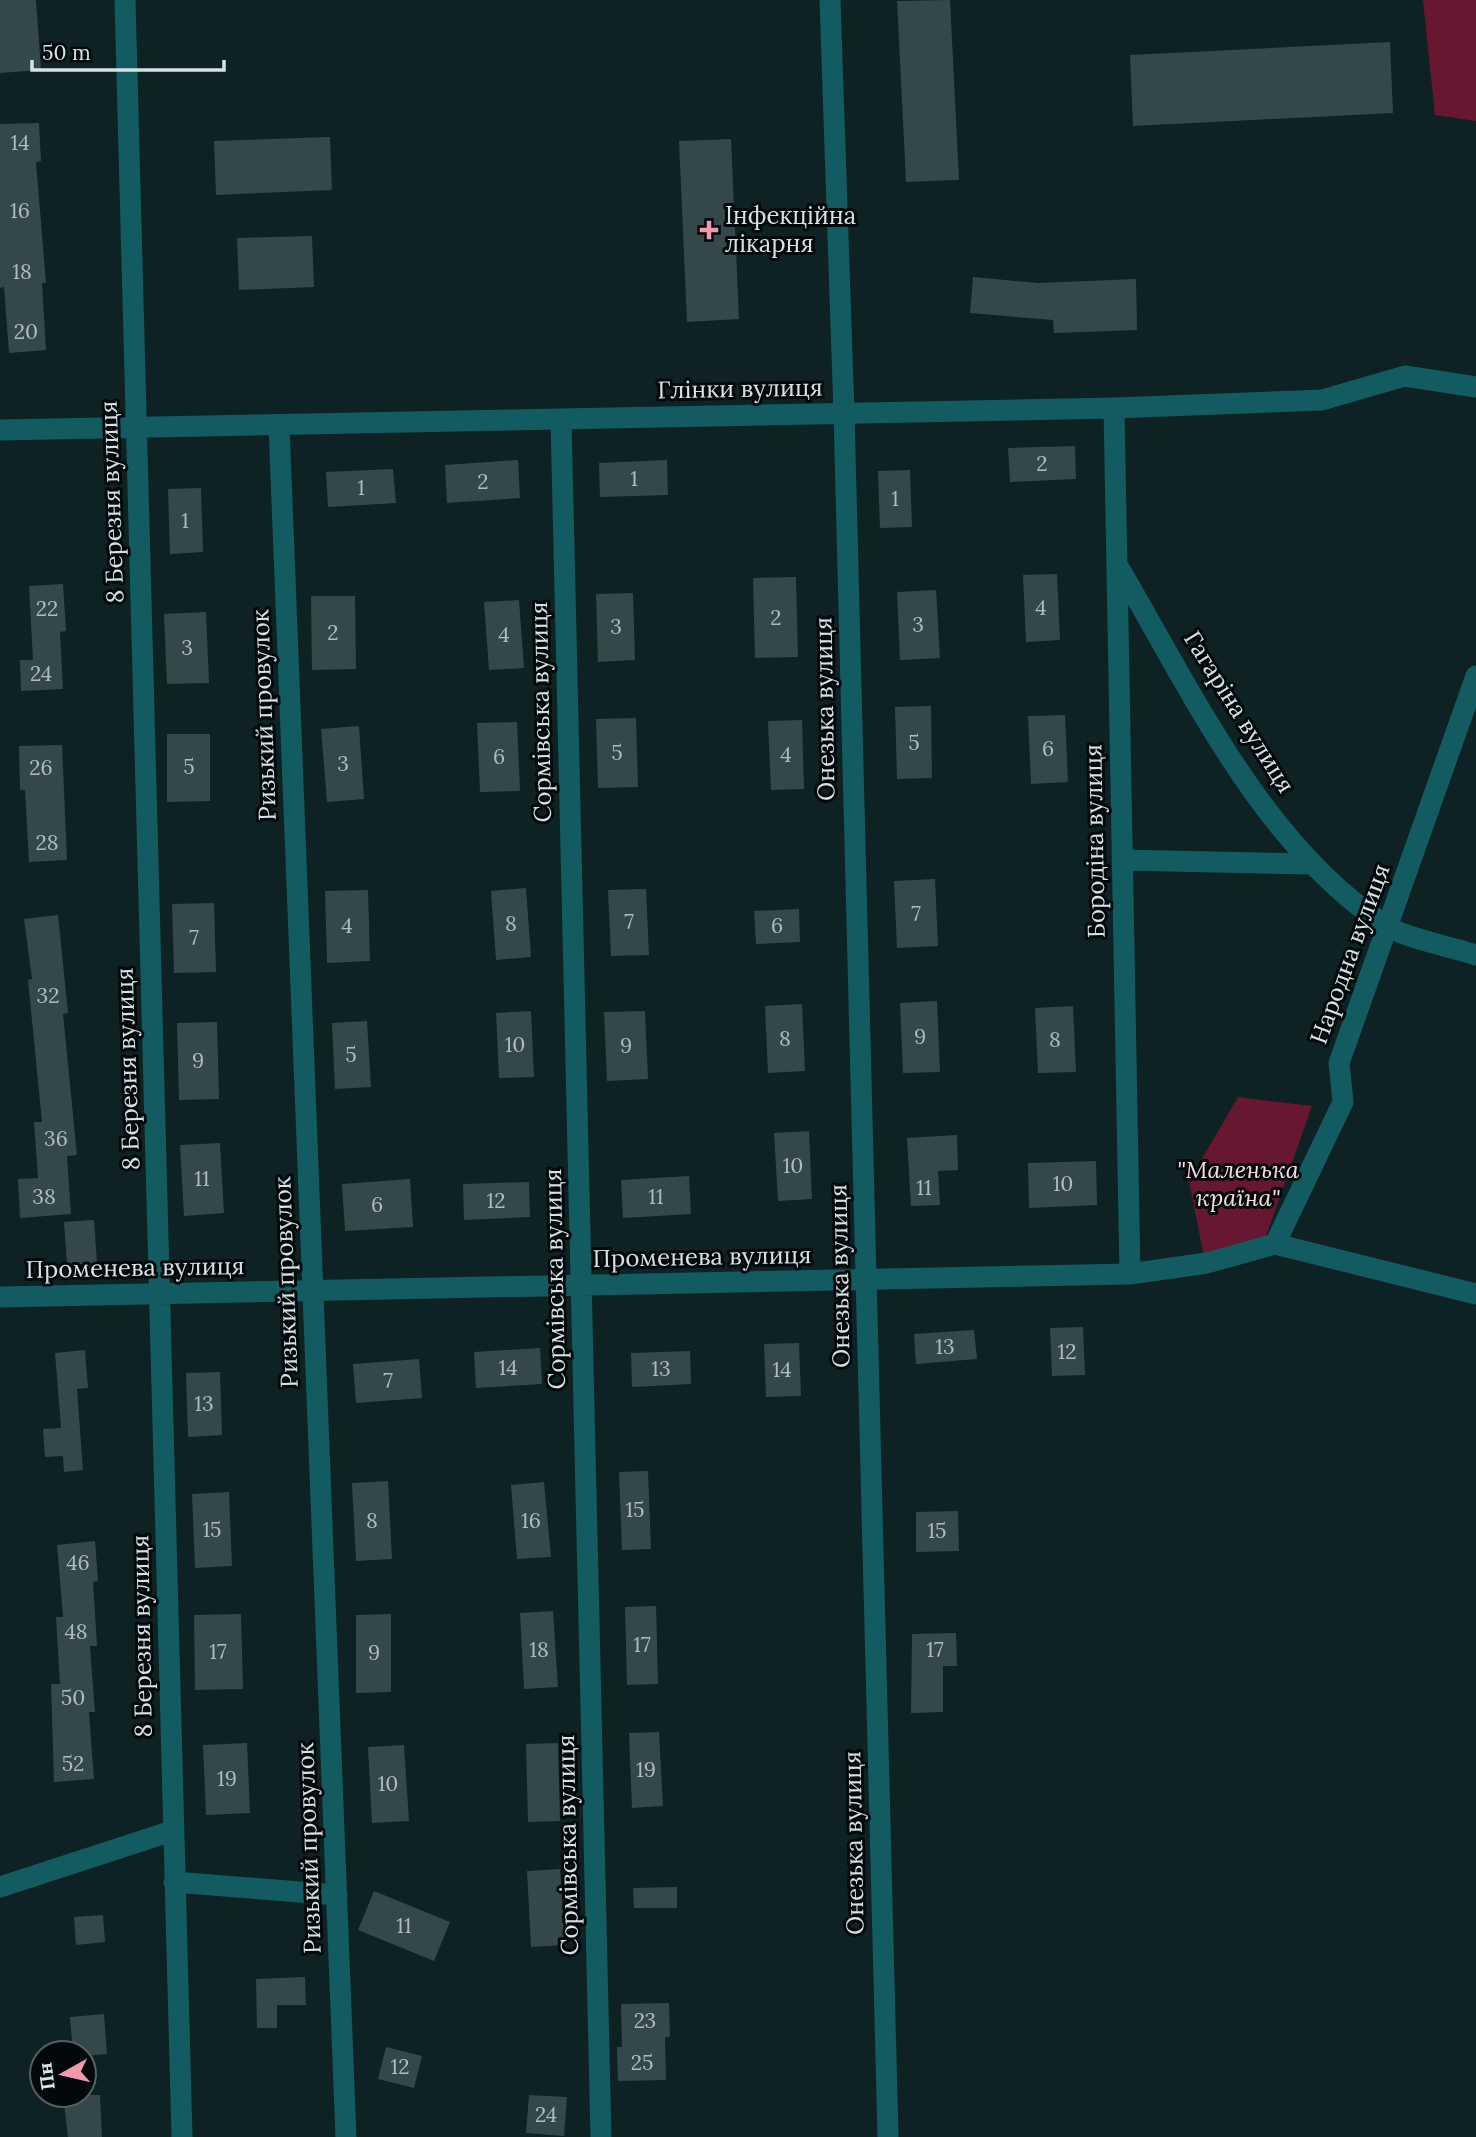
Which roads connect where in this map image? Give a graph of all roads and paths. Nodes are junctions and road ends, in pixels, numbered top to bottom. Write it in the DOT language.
graph roads {
  1 [pos="125,0"];
  2 [pos="830,0"];
  3 [pos="1476,387"];
  4 [pos="1114,408"];
  5 [pos="844,413"];
  6 [pos="561,419"];
  7 [pos="279,425"];
  8 [pos="137,427"];
  9 [pos="0,430"];
  10 [pos="1117,564"];
  11 [pos="1476,676"];
  12 [pos="1122,860"];
  13 [pos="1310,864"];
  14 [pos="1387,927"];
  15 [pos="1476,955"];
  16 [pos="1275,1244"];
  17 [pos="1130,1275"];
  18 [pos="866,1280"];
  19 [pos="581,1285"];
  20 [pos="313,1291"];
  21 [pos="161,1294"];
  22 [pos="1476,1294"];
  23 [pos="0,1297"];
  24 [pos="172,1831"];
  25 [pos="174,1882"];
  26 [pos="0,1887"];
  27 [pos="337,1895"];
  28 [pos="182,2137"];
  29 [pos="346,2137"];
  30 [pos="601,2137"];
  31 [pos="888,2137"];
  1 -- 8 [label="street, 8 Березня вулиця"];
  2 -- 5 [label="street, Онезька вулиця"];
  3 -- 4 [label="street, Глінки вулиця"];
  4 -- 5 [label="street, Глінки вулиця"];
  4 -- 10 [label="street, Бородіна вулиця"];
  5 -- 6 [label="street, Глінки вулиця"];
  5 -- 18 [label="street, Онезька вулиця"];
  6 -- 7 [label="street, Глінки вулиця"];
  6 -- 19 [label="street, Сормівська вулиця"];
  7 -- 8 [label="street, Глінки вулиця"];
  7 -- 20 [label="street, Ризький провулок"];
  8 -- 9 [label="street, Глінки вулиця"];
  8 -- 21 [label="street, 8 Березня вулиця"];
  10 -- 12 [label="street, Бородіна вулиця"];
  10 -- 13 [label="street, Гагаріна вулиця"];
  11 -- 14 [label="street, Народна вулиця"];
  12 -- 13 [label="street"];
  12 -- 17 [label="street, Бородіна вулиця"];
  13 -- 14 [label="street, Гагаріна вулиця"];
  14 -- 15 [label="street, Гагаріна вулиця"];
  14 -- 16 [label="street, Народна вулиця"];
  16 -- 17 [label="street, Променева вулиця"];
  16 -- 22 [label="street"];
  17 -- 18 [label="street, Променева вулиця"];
  18 -- 19 [label="street, Променева вулиця"];
  18 -- 31 [label="street, Онезька вулиця"];
  19 -- 20 [label="street, Променева вулиця"];
  19 -- 30 [label="street, Сормівська вулиця"];
  20 -- 21 [label="street, Променева вулиця"];
  20 -- 27 [label="street, Ризький провулок"];
  21 -- 23 [label="street, Променева вулиця"];
  21 -- 24 [label="street, 8 Березня вулиця"];
  24 -- 25 [label="street, 8 Березня вулиця"];
  24 -- 26 [label="street"];
  25 -- 27 [label="street"];
  25 -- 28 [label="street, 8 Березня вулиця"];
  27 -- 29 [label="street, Ризький провулок"];
}
